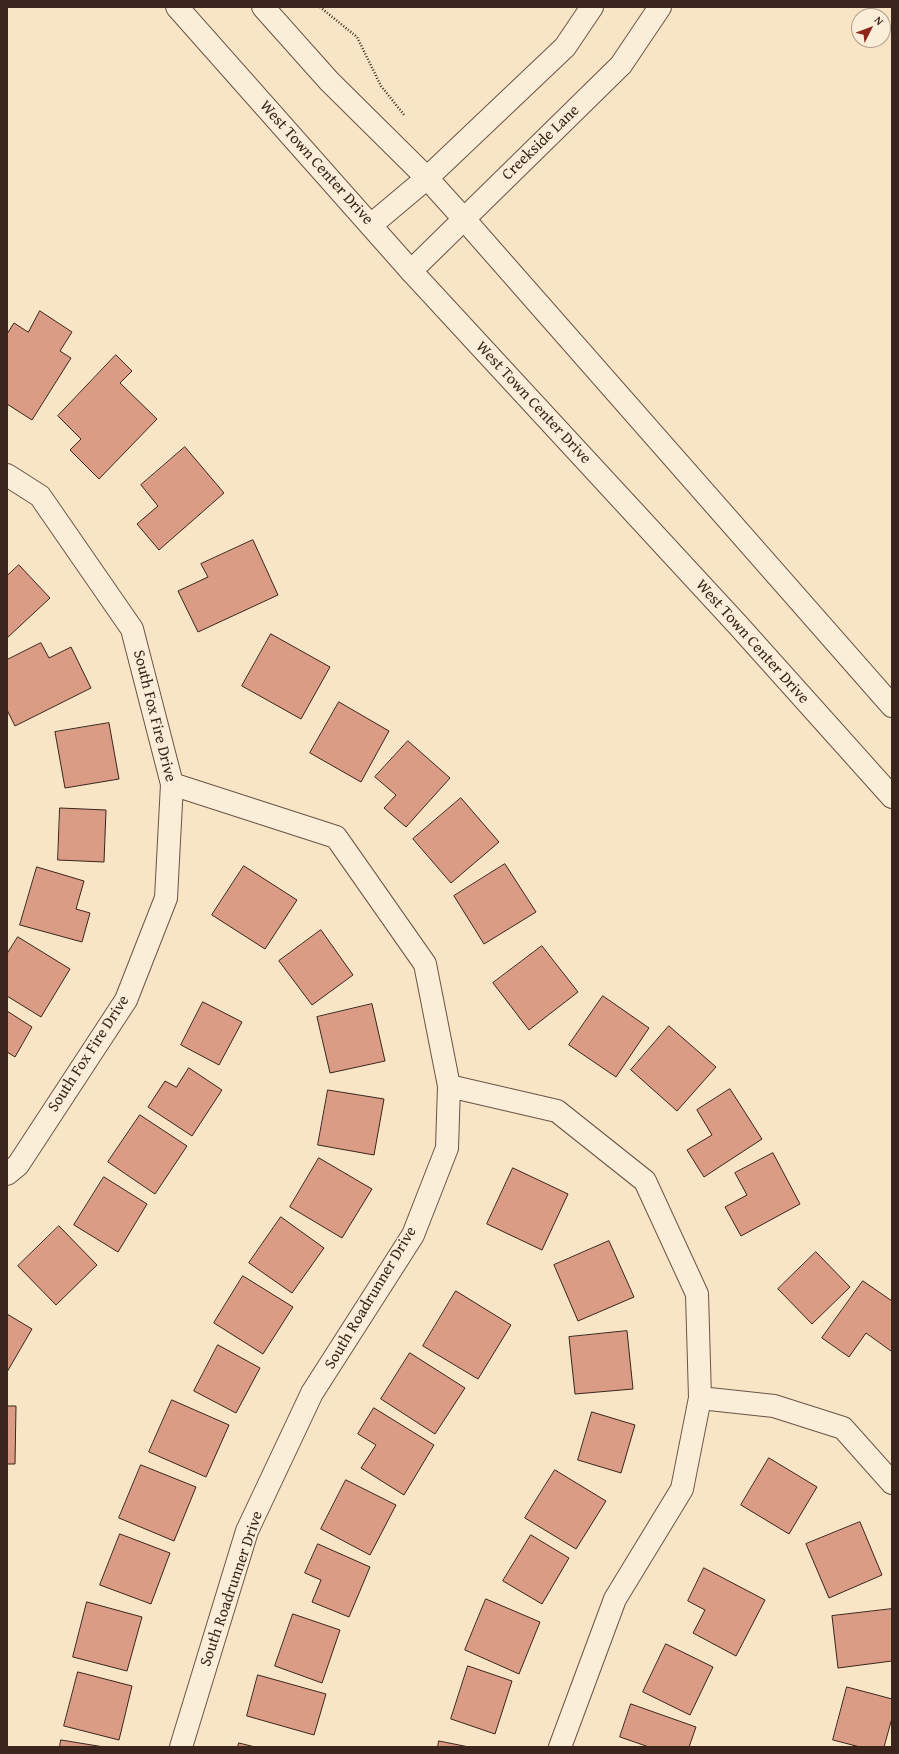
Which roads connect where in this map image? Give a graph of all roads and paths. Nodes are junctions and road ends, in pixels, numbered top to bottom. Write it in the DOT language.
graph roads {
  1 [pos="177,7"];
  2 [pos="263,7"];
  3 [pos="320,7"];
  4 [pos="592,7"];
  5 [pos="660,7"];
  6 [pos="409,121"];
  7 [pos="427,178"];
  8 [pos="464,219"];
  9 [pos="371,225"];
  10 [pos="411,271"];
  11 [pos="7,475"];
  12 [pos="892,706"];
  13 [pos="172,784"];
  14 [pos="892,797"];
  15 [pos="449,1086"];
  16 [pos="7,1174"];
  17 [pos="700,1398"];
  18 [pos="892,1482"];
  19 [pos="181,1747"];
  20 [pos="560,1747"];
  1 -- 9 [label="street, West Town Center Drive"];
  2 -- 7 [label="street"];
  3 -- 6 [label="path"];
  4 -- 7 [label="street"];
  5 -- 8 [label="street, Creekside Lane"];
  7 -- 8 [label="street"];
  7 -- 9 [label="street"];
  8 -- 10 [label="street, Creekside Lane"];
  8 -- 12 [label="street"];
  9 -- 10 [label="street, West Town Center Drive"];
  10 -- 14 [label="street, West Town Center Drive"];
  11 -- 13 [label="street, South Fox Fire Drive"];
  13 -- 15 [label="street, South Roadrunner Drive"];
  13 -- 16 [label="street, South Fox Fire Drive"];
  15 -- 17 [label="street"];
  15 -- 19 [label="street, South Roadrunner Drive"];
  17 -- 18 [label="street"];
  17 -- 20 [label="street"];
}
